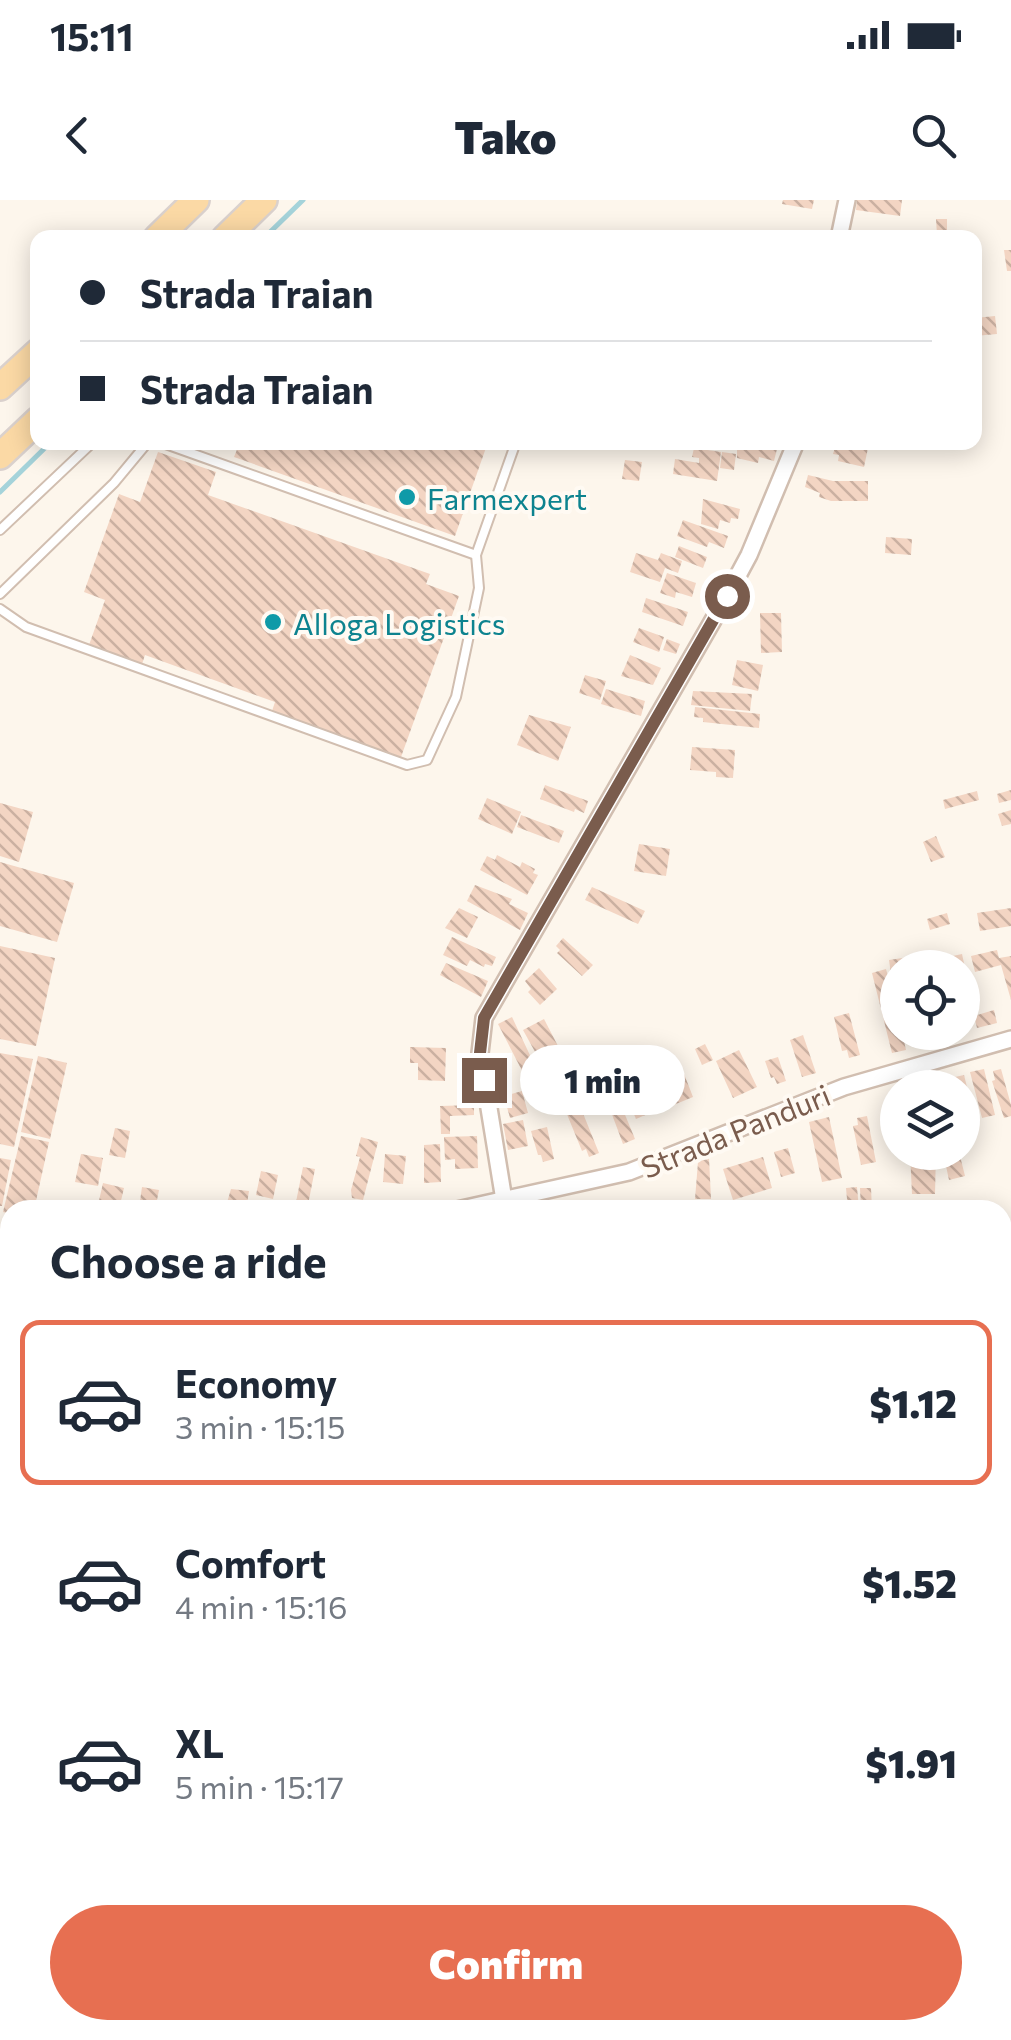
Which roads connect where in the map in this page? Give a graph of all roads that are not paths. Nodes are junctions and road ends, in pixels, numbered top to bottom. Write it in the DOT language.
graph roads {
  1 [pos="196,200"];
  2 [pos="264,200"];
  3 [pos="846,200"];
  4 [pos="165,230"];
  5 [pos="233,230"];
  6 [pos="840,230"];
  7 [pos="30,360"];
  8 [pos="0,388"];
  9 [pos="30,428"];
  10 [pos="85,450"];
  11 [pos="141,450"];
  12 [pos="182,450"];
  13 [pos="513,450"];
  14 [pos="793,450"];
  15 [pos="0,456"];
  16 [pos="0,530"];
  17 [pos="476,555"];
  18 [pos="0,594"];
  19 [pos="0,609"];
  20 [pos="1011,1039"];
  21 [pos="504,1200"];
  1 -- 4 [label="main road"];
  2 -- 5 [label="main road"];
  3 -- 6 [label="street"];
  7 -- 8 [label="main road"];
  9 -- 15 [label="main road"];
  10 -- 16 [label="lane"];
  11 -- 18 [label="lane"];
  12 -- 17 [label="lane"];
  13 -- 17 [label="lane"];
  14 -- 21 [label="street"];
  17 -- 19 [label="lane"];
  20 -- 21 [label="street, Strada Panduri"];
}
